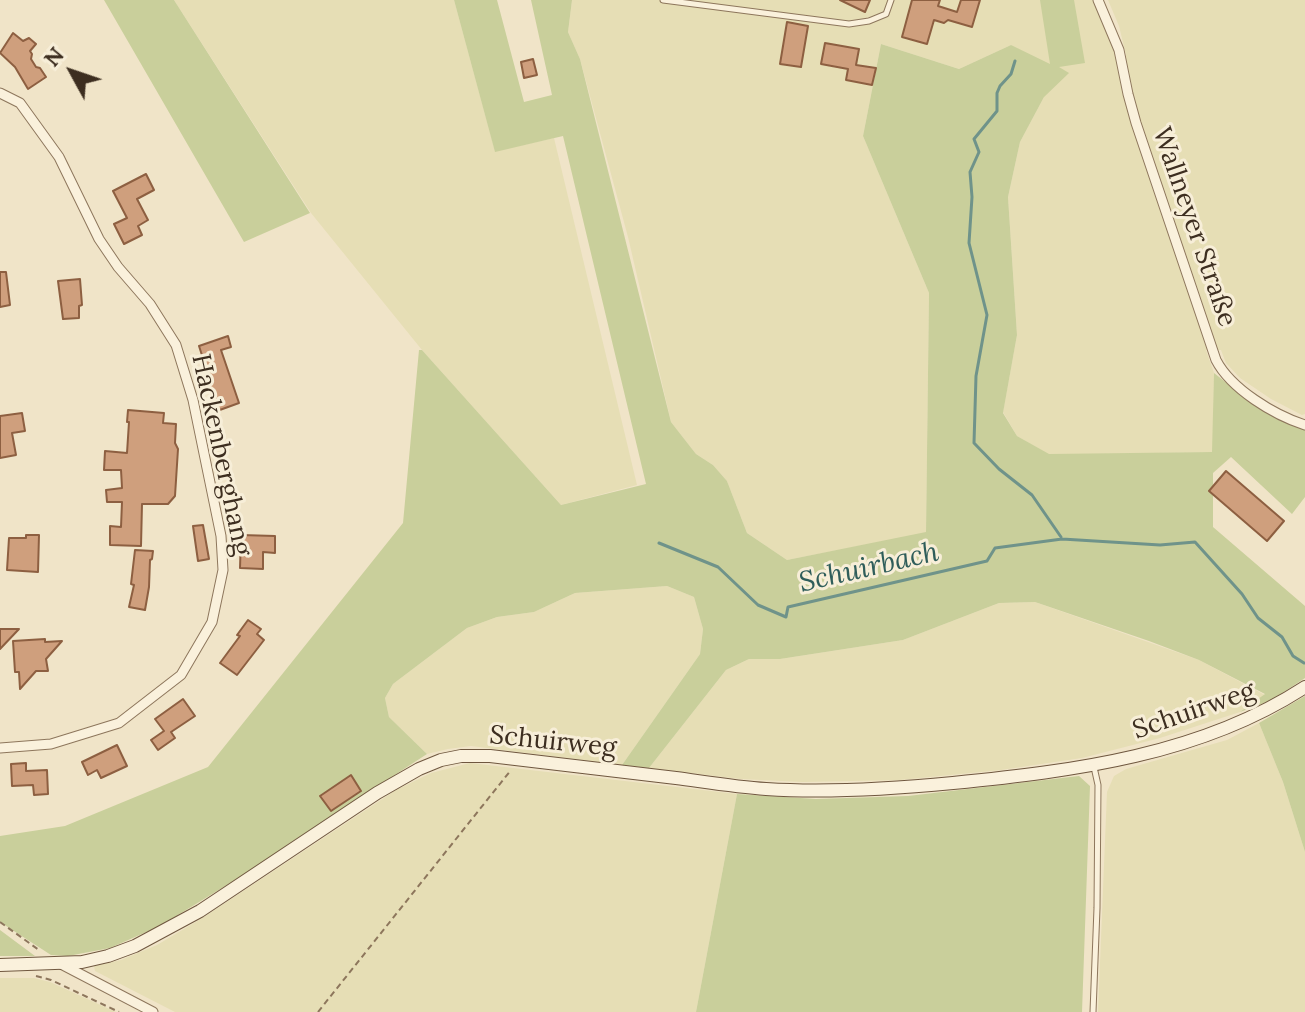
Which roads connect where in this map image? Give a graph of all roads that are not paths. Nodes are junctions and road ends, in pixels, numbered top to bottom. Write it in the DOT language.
graph roads {
  1 [pos="663,0"];
  2 [pos="891,0"];
  3 [pos="1098,0"];
  4 [pos="0,93"];
  5 [pos="1305,425"];
  6 [pos="1305,687"];
  7 [pos="0,748"];
  8 [pos="1093,766"];
  9 [pos="61,964"];
  10 [pos="0,965"];
  11 [pos="153,1012"];
  12 [pos="1093,1012"];
  1 -- 2 [label="lane"];
  3 -- 5 [label="street, Wallneyer Straße"];
  4 -- 7 [label="street, Hackenberghang"];
  6 -- 8 [label="main road, Schuirweg"];
  8 -- 9 [label="main road, Schuirweg"];
  8 -- 12 [label="lane"];
  9 -- 10 [label="main road, Schuirweg"];
  9 -- 11 [label="street, Schuirweg"];
}
